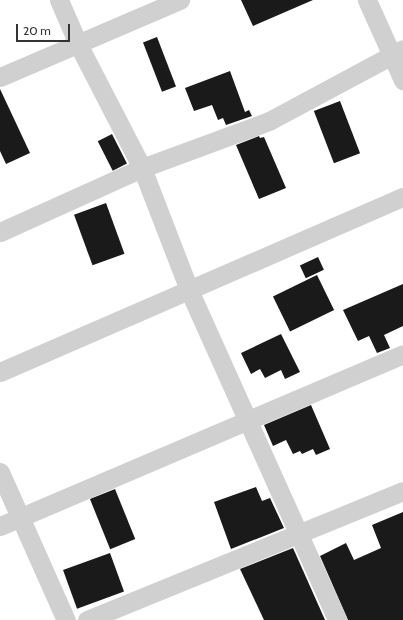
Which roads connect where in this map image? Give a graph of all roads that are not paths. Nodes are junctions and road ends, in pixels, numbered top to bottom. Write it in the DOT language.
graph roads {
  1 [pos="59,0"];
  2 [pos="180,0"];
  3 [pos="368,0"];
  4 [pos="78,44"];
  5 [pos="397,51"];
  6 [pos="0,77"];
  7 [pos="403,80"];
  8 [pos="142,168"];
  9 [pos="403,197"];
  10 [pos="0,232"];
  11 [pos="189,290"];
  12 [pos="403,354"];
  13 [pos="0,372"];
  14 [pos="247,420"];
  15 [pos="0,472"];
  16 [pos="403,491"];
  17 [pos="20,517"];
  18 [pos="0,526"];
  19 [pos="298,534"];
  20 [pos="66,620"];
  21 [pos="87,620"];
  22 [pos="337,620"];
  1 -- 4 [label="street"];
  2 -- 4 [label="street"];
  3 -- 5 [label="street"];
  4 -- 6 [label="street"];
  4 -- 8 [label="street"];
  5 -- 7 [label="street"];
  5 -- 8 [label="street"];
  8 -- 10 [label="street"];
  8 -- 11 [label="street"];
  9 -- 11 [label="street"];
  11 -- 13 [label="street"];
  11 -- 14 [label="street"];
  12 -- 14 [label="street"];
  14 -- 17 [label="street"];
  14 -- 19 [label="street"];
  15 -- 17 [label="street"];
  16 -- 19 [label="street"];
  17 -- 18 [label="street"];
  17 -- 20 [label="street"];
  19 -- 21 [label="street"];
  19 -- 22 [label="street"];
}
